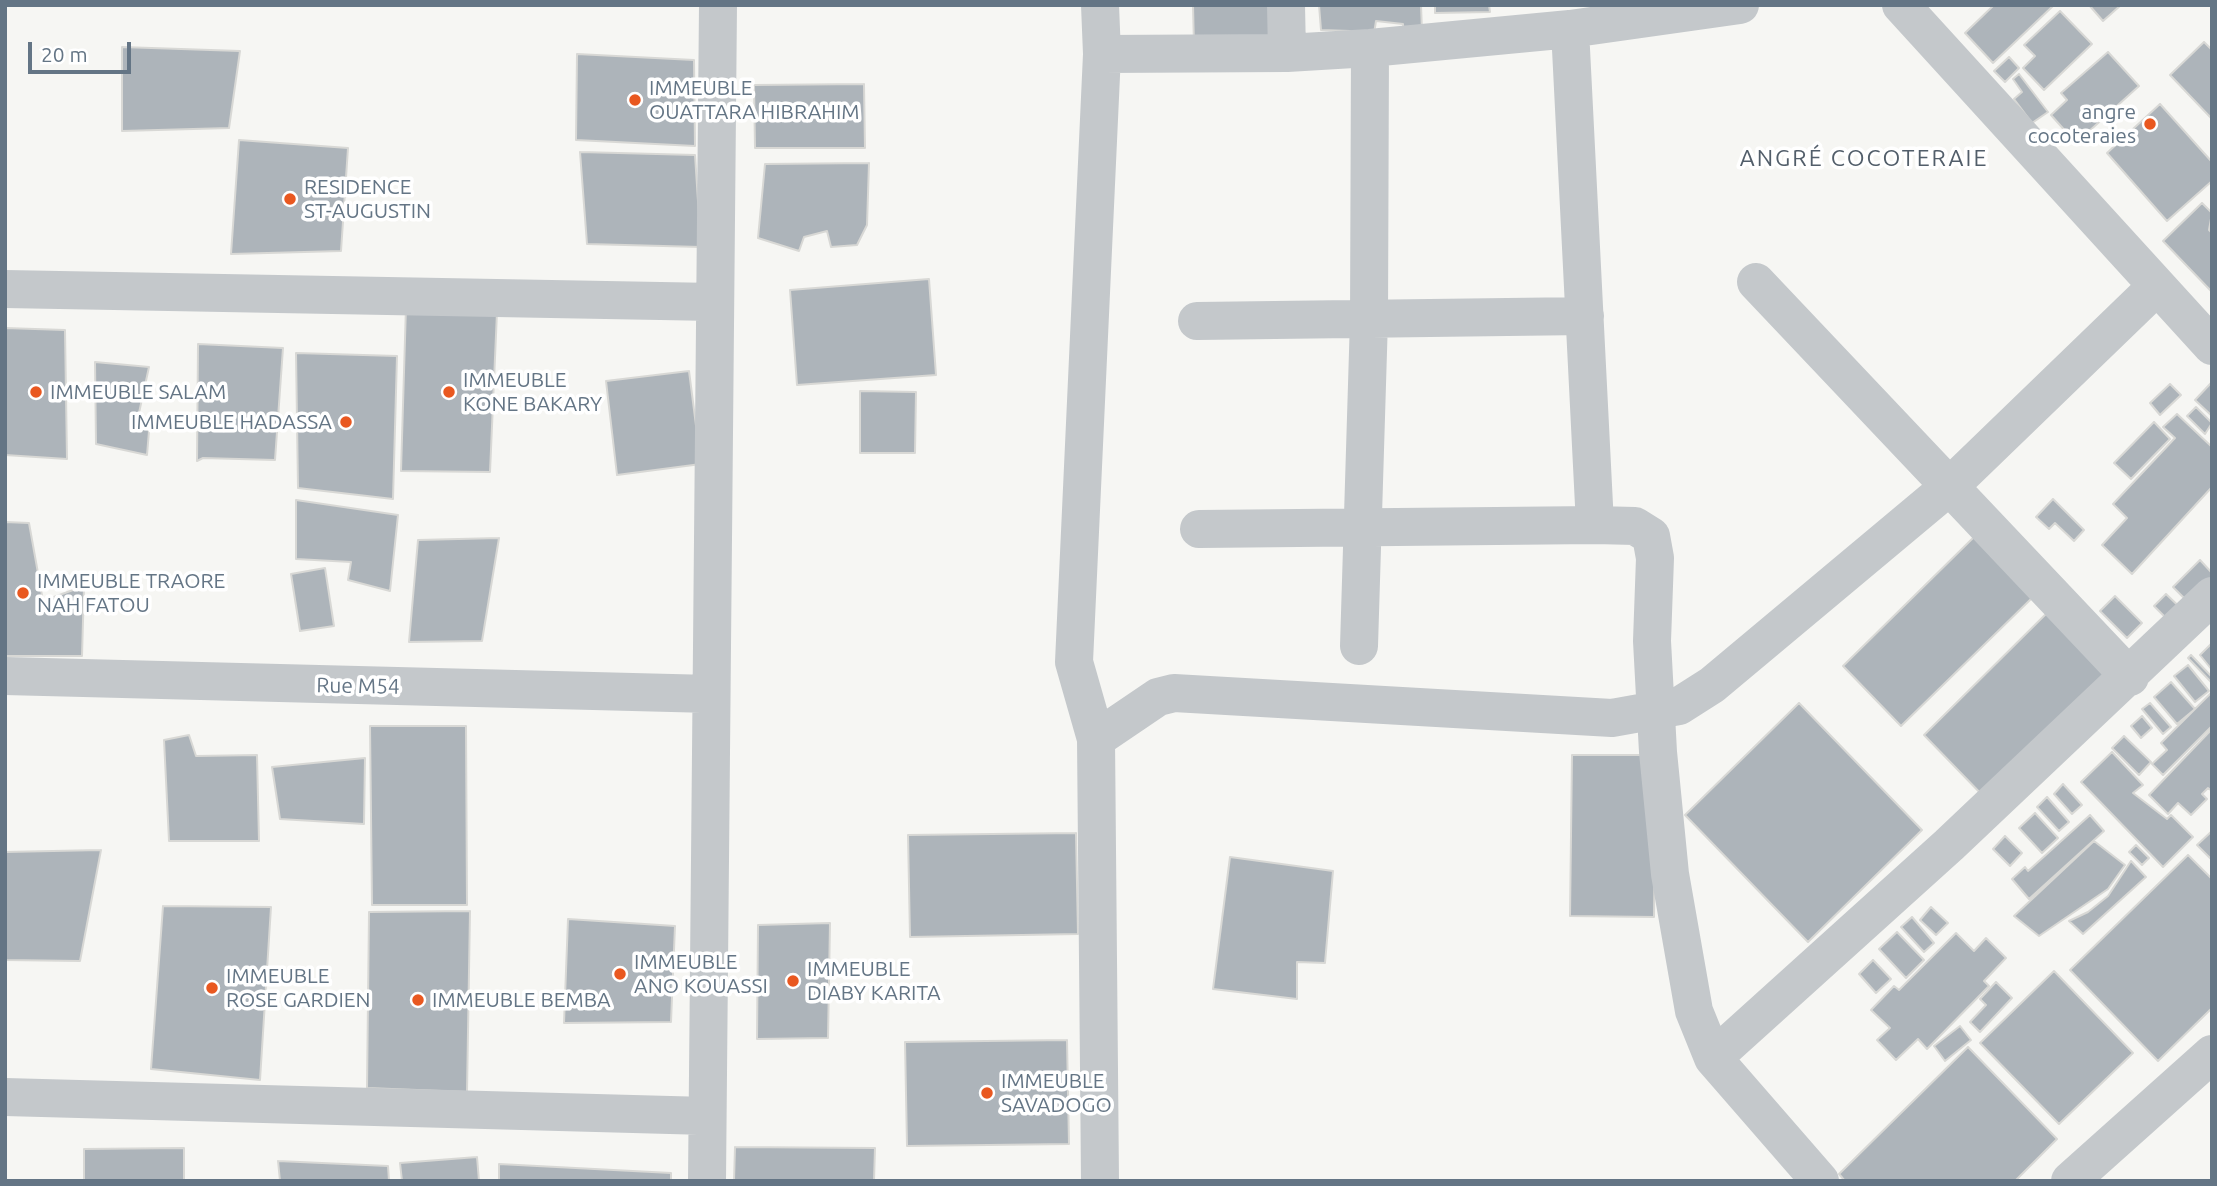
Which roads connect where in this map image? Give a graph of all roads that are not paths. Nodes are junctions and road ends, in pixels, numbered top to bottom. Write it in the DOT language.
graph roads {
  1 [pos="718,5"];
  2 [pos="1100,5"];
  3 [pos="1286,5"];
  4 [pos="1740,5"];
  5 [pos="1901,5"];
  6 [pos="1570,29"];
  7 [pos="1370,48"];
  8 [pos="1287,53"];
  9 [pos="1102,54"];
  10 [pos="1756,282"];
  11 [pos="2157,286"];
  12 [pos="5,289"];
  13 [pos="715,302"];
  14 [pos="1586,316"];
  15 [pos="1369,319"];
  16 [pos="1197,321"];
  17 [pos="2212,346"];
  18 [pos="1950,486"];
  19 [pos="1595,525"];
  20 [pos="1362,528"];
  21 [pos="1199,529"];
  22 [pos="2212,596"];
  23 [pos="1359,646"];
  24 [pos="5,676"];
  25 [pos="2130,677"];
  26 [pos="711,694"];
  27 [pos="1656,711"];
  28 [pos="1096,739"];
  29 [pos="2212,1054"];
  30 [pos="1713,1058"];
  31 [pos="5,1097"];
  32 [pos="707,1116"];
  33 [pos="707,1181"];
  34 [pos="1100,1181"];
  35 [pos="1820,1181"];
  36 [pos="2070,1181"];
  1 -- 13 [label="street"];
  2 -- 9 [label="street"];
  3 -- 8 [label="street"];
  4 -- 6 [label="street"];
  5 -- 11 [label="street"];
  6 -- 7 [label="street"];
  6 -- 14 [label="street"];
  7 -- 8 [label="street"];
  7 -- 15 [label="street"];
  8 -- 9 [label="street"];
  9 -- 28 [label="street"];
  10 -- 18 [label="street"];
  11 -- 17 [label="street"];
  11 -- 18 [label="street"];
  12 -- 13 [label="street"];
  13 -- 26 [label="street"];
  14 -- 15 [label="street"];
  14 -- 19 [label="street"];
  15 -- 16 [label="street"];
  15 -- 20 [label="street"];
  18 -- 25 [label="street"];
  18 -- 27 [label="street"];
  19 -- 20 [label="street"];
  19 -- 27 [label="street"];
  20 -- 21 [label="street"];
  20 -- 23 [label="street"];
  22 -- 25 [label="street"];
  24 -- 26 [label="street, Rue M54"];
  25 -- 30 [label="street"];
  26 -- 32 [label="street"];
  27 -- 28 [label="street"];
  27 -- 30 [label="street"];
  28 -- 34 [label="street"];
  29 -- 36 [label="street"];
  30 -- 35 [label="street"];
  31 -- 32 [label="street"];
  32 -- 33 [label="street"];
}
